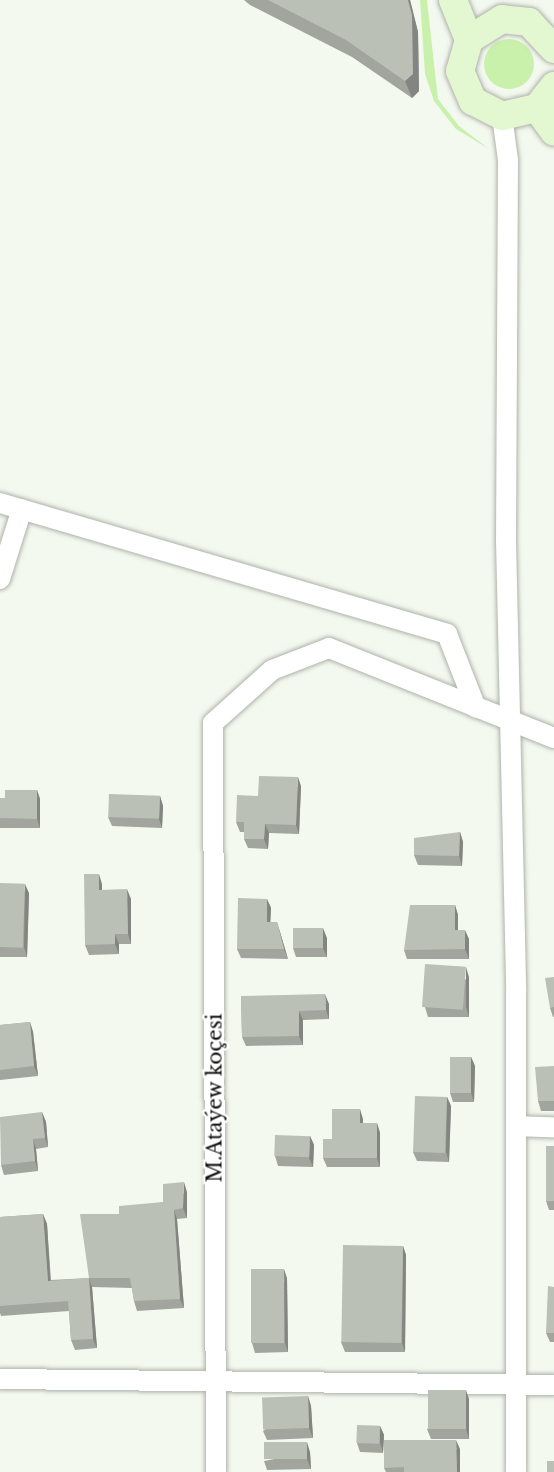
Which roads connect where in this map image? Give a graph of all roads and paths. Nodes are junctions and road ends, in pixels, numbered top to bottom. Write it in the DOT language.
graph roads {
  1 [pos="453,0"];
  2 [pos="512,9"];
  3 [pos="469,40"];
  4 [pos="554,49"];
  5 [pos="546,97"];
  6 [pos="502,116"];
  7 [pos="554,131"];
  8 [pos="0,503"];
  9 [pos="22,509"];
  10 [pos="0,579"];
  11 [pos="476,708"];
  12 [pos="510,722"];
  13 [pos="554,738"];
  14 [pos="516,1126"];
  15 [pos="554,1127"];
  16 [pos="0,1378"];
  17 [pos="217,1380"];
  18 [pos="516,1384"];
  19 [pos="554,1385"];
  20 [pos="216,1472"];
  21 [pos="516,1472"];
  1 -- 3 [label="main road"];
  2 -- 3 [label="main road"];
  2 -- 4 [label="main road"];
  3 -- 6 [label="main road"];
  5 -- 6 [label="main road"];
  5 -- 7 [label="main road"];
  6 -- 12 [label="street"];
  8 -- 9 [label="street"];
  9 -- 10 [label="street"];
  9 -- 11 [label="street"];
  11 -- 12 [label="street"];
  11 -- 17 [label="street, M.Ataýew koçesi"];
  12 -- 13 [label="street"];
  12 -- 14 [label="street"];
  14 -- 15 [label="street"];
  14 -- 18 [label="street"];
  16 -- 17 [label="street"];
  17 -- 18 [label="street"];
  17 -- 20 [label="street, M.Ataýew koçesi"];
  18 -- 19 [label="street"];
  18 -- 21 [label="street"];
}
